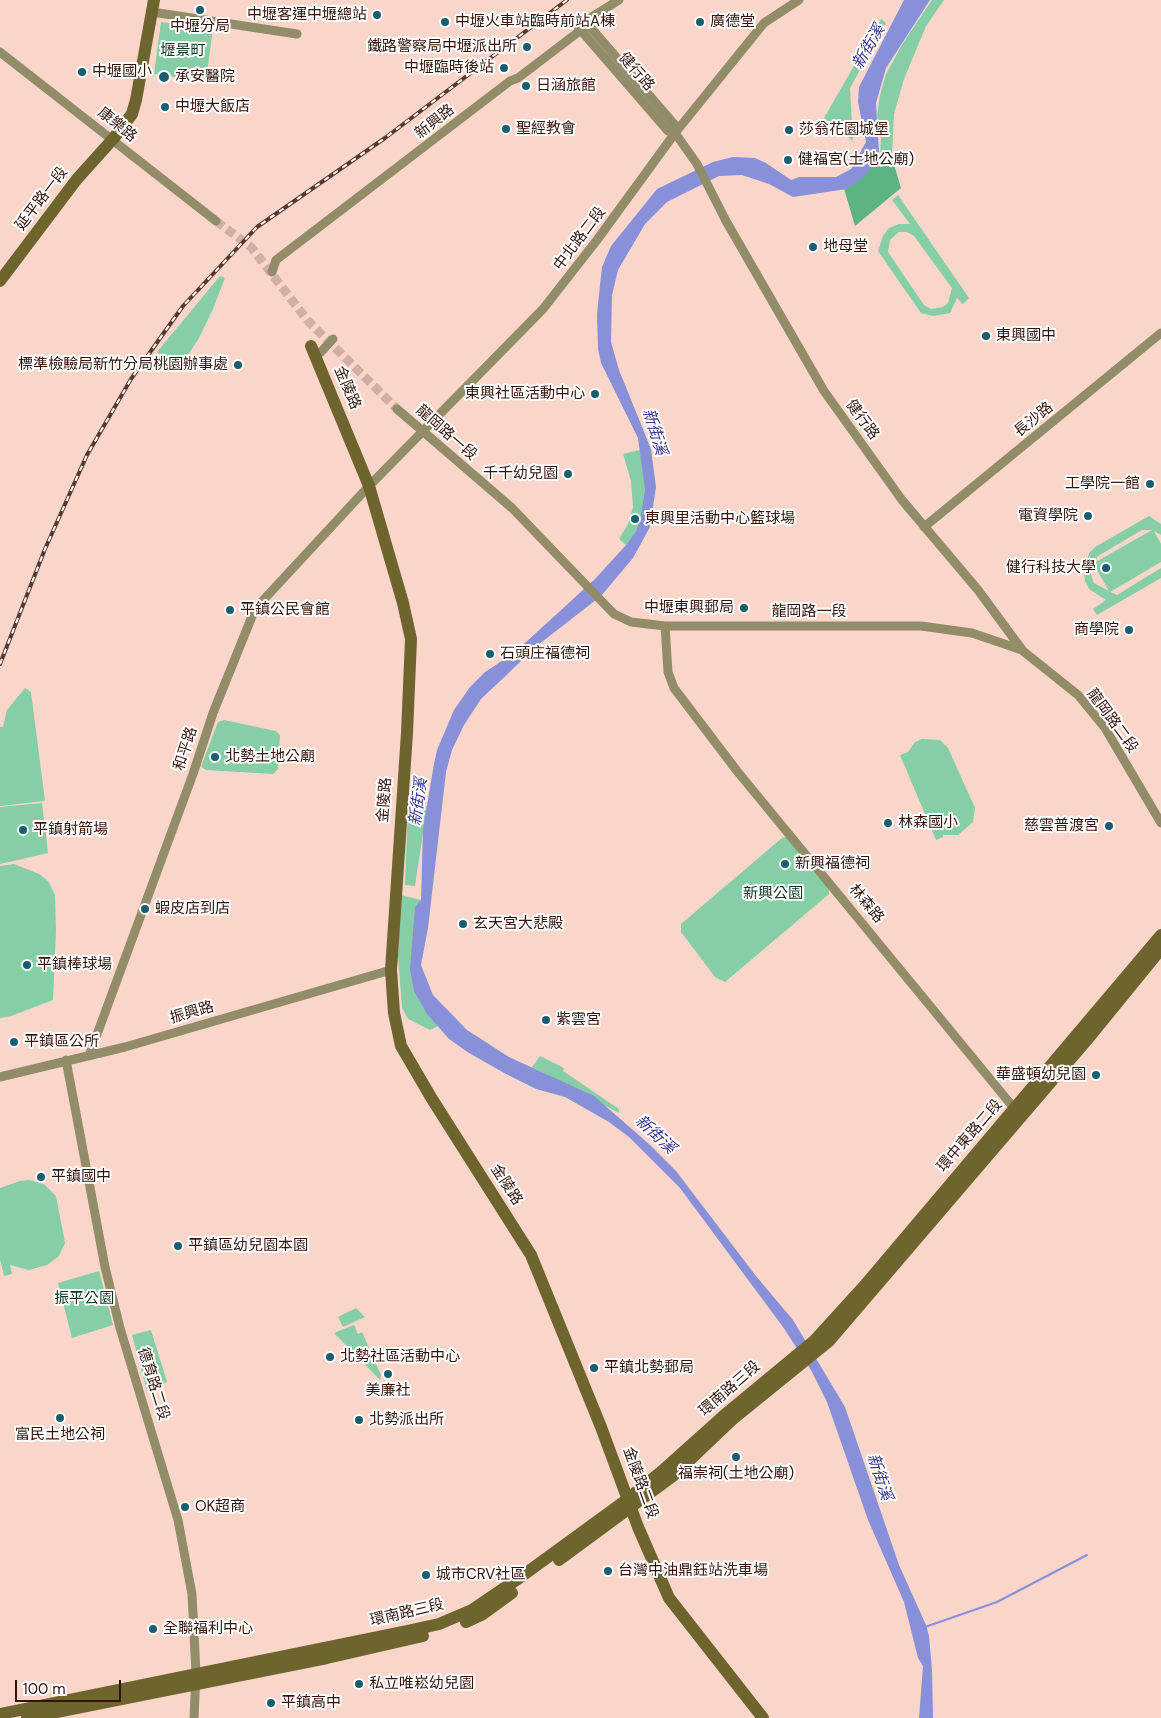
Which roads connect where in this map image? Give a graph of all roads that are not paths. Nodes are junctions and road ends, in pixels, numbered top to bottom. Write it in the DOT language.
graph roads {
  1 [pos="619,0"];
  2 [pos="800,0"];
  3 [pos="153,6"];
  4 [pos="582,26"];
  5 [pos="297,34"];
  6 [pos="0,52"];
  7 [pos="675,133"];
  8 [pos="113,139"];
  9 [pos="216,221"];
  10 [pos="272,272"];
  11 [pos="0,281"];
  12 [pos="1161,333"];
  13 [pos="332,339"];
  14 [pos="316,349"];
  15 [pos="397,409"];
  16 [pos="424,431"];
  17 [pos="369,486"];
  18 [pos="924,527"];
  19 [pos="665,626"];
  20 [pos="1023,650"];
  21 [pos="1161,823"];
  22 [pos="1161,935"];
  23 [pos="1161,949"];
  24 [pos="391,970"];
  25 [pos="89,1056"];
  26 [pos="66,1060"];
  27 [pos="0,1077"];
  28 [pos="1018,1113"];
  29 [pos="521,1239"];
  30 [pos="801,1358"];
  31 [pos="630,1502"];
  32 [pos="196,1678"];
  33 [pos="0,1714"];
  34 [pos="27,1718"];
  35 [pos="194,1718"];
  36 [pos="763,1718"];
  1 -- 4 [label="street"];
  2 -- 7 [label="street, 中北路二段"];
  3 -- 5 [label="street"];
  3 -- 8 [label="main road, 延平路一段"];
  4 -- 7 [label="street, 健行路"];
  4 -- 10 [label="street, 新興路"];
  6 -- 8 [label="street, 康樂路"];
  7 -- 16 [label="street, 中北路二段"];
  7 -- 18 [label="street, 健行路"];
  8 -- 9 [label="street, 康樂路"];
  8 -- 11 [label="main road, 延平路一段"];
  12 -- 18 [label="street, 長沙路"];
  13 -- 14 [label="street"];
  14 -- 17 [label="main road, 金陵路"];
  15 -- 16 [label="street, 龍岡路一段"];
  16 -- 17 [label="street, 中北路二段"];
  16 -- 19 [label="street, 龍岡路一段"];
  17 -- 24 [label="main road, 金陵路"];
  17 -- 25 [label="street, 和平路"];
  18 -- 20 [label="street, 健行路"];
  19 -- 20 [label="street, 龍岡路一段"];
  19 -- 28 [label="street, 林森路"];
  20 -- 21 [label="street, 龍岡路二段"];
  22 -- 28 [label="main road, 環中東路二段"];
  23 -- 28 [label="main road, 環中東路二段"];
  24 -- 25 [label="street, 振興路"];
  24 -- 29 [label="main road, 金陵路"];
  25 -- 26 [label="street, 振興路"];
  26 -- 27 [label="street, 振興路"];
  26 -- 32 [label="street, 德育路二段"];
  28 -- 30 [label="main road, 環中東路二段"];
  29 -- 31 [label="main road, 金陵路二段"];
  30 -- 31 [label="main road, 環南路三段"];
  31 -- 32 [label="main road, 環南路三段"];
  31 -- 36 [label="main road, 金陵路二段"];
  32 -- 33 [label="main road, 環南路三段"];
  32 -- 34 [label="main road, 環南路三段"];
  32 -- 35 [label="street, 德育路二段"];
}
